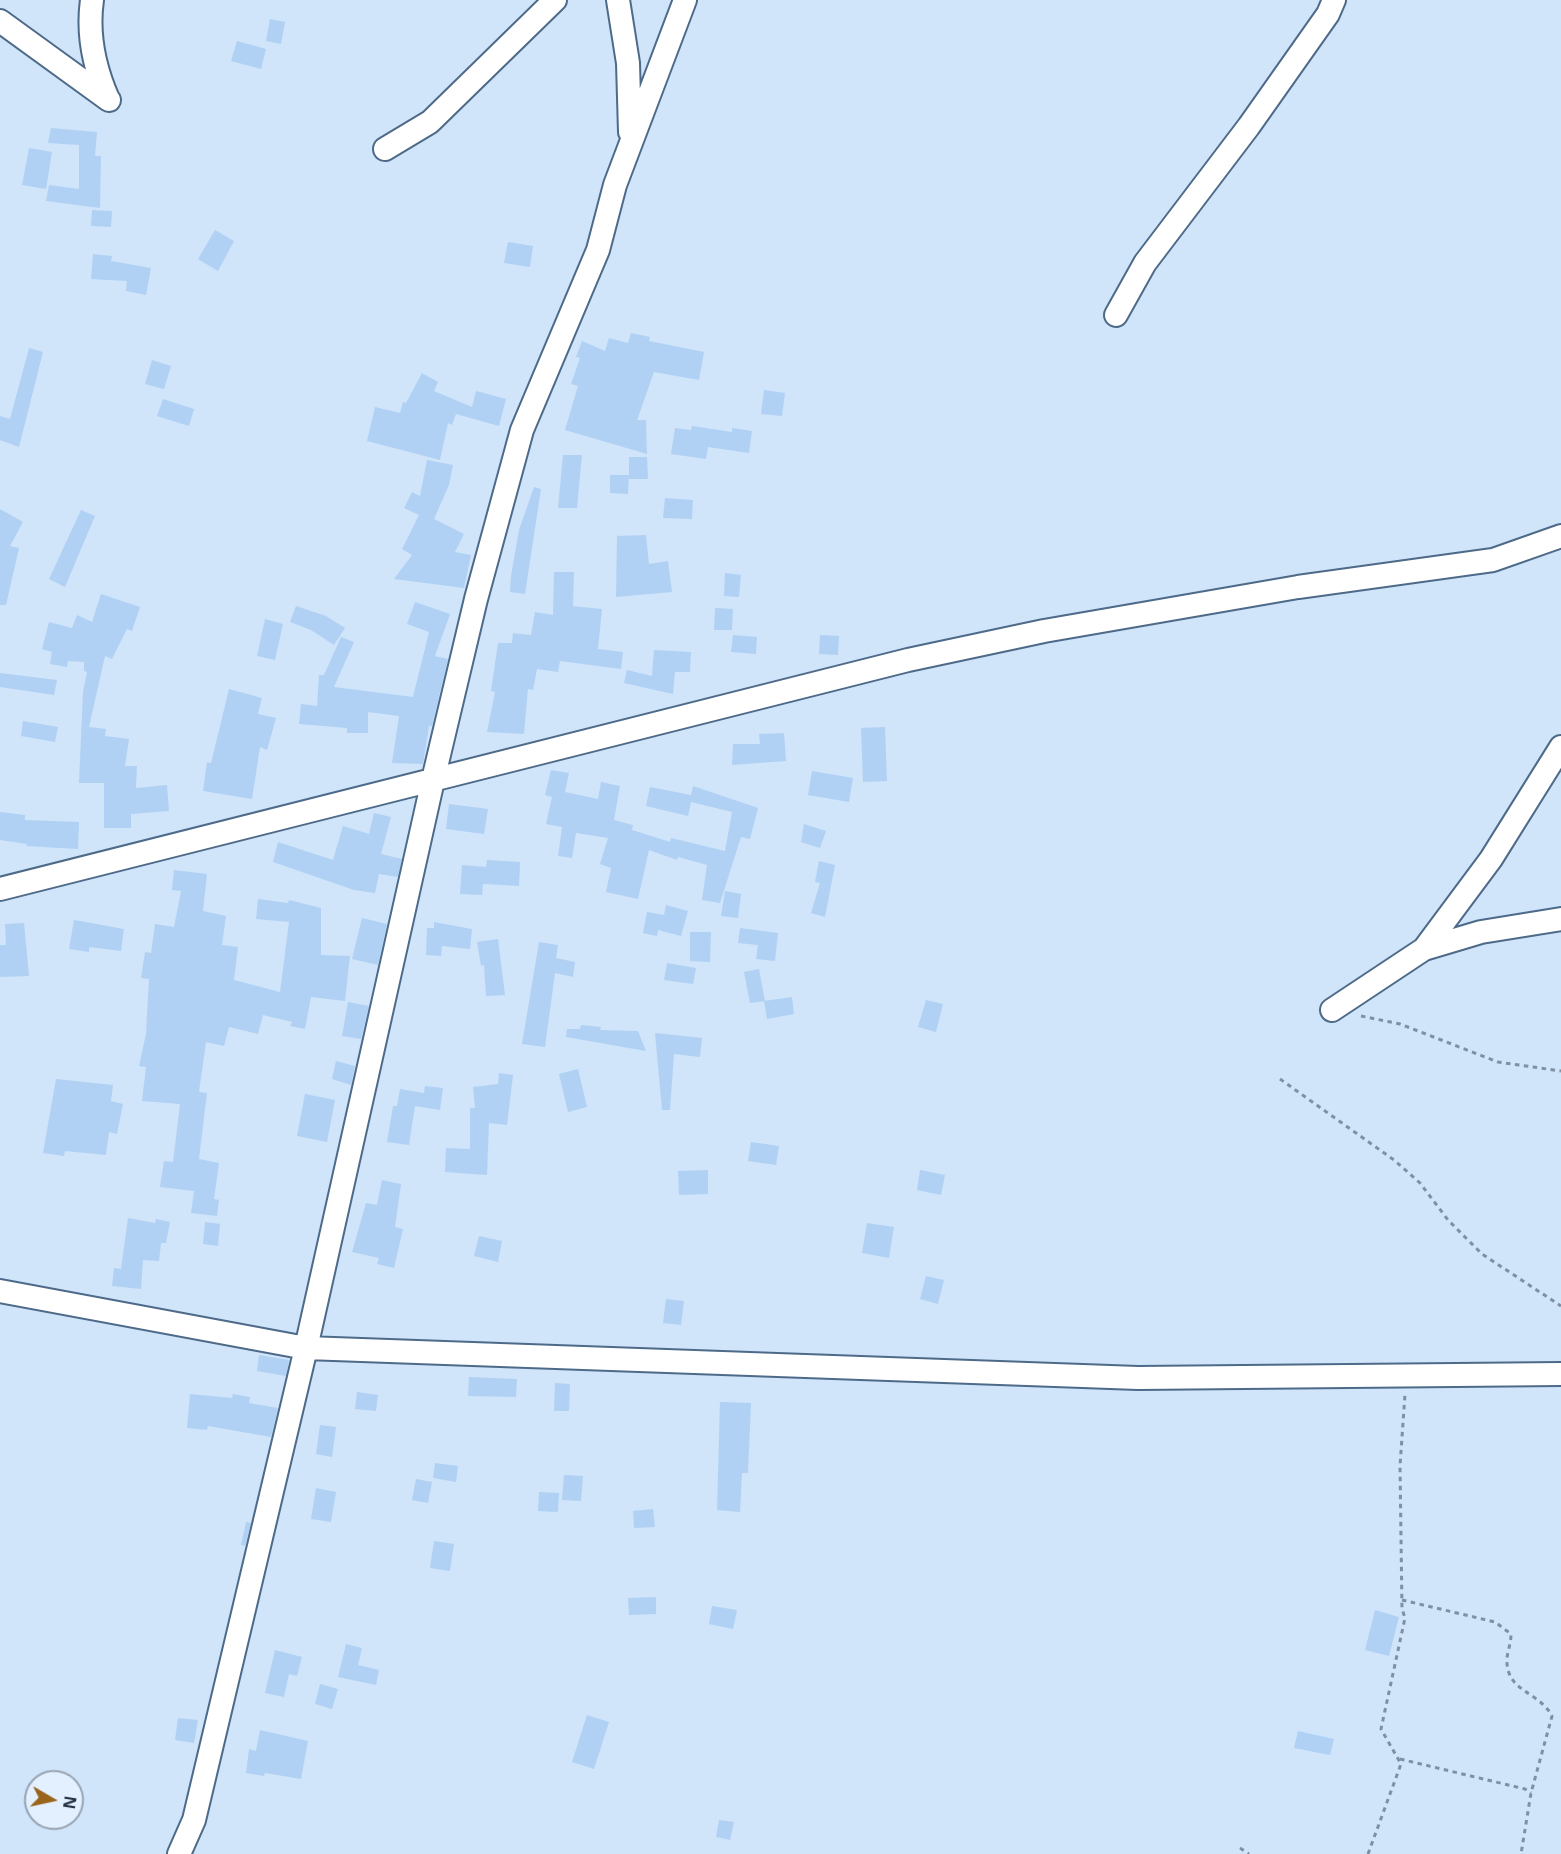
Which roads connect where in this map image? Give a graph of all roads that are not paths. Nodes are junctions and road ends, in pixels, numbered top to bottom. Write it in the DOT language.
graph roads {
  1 [pos="92,0"];
  2 [pos="555,0"];
  3 [pos="618,0"];
  4 [pos="685,0"];
  5 [pos="1334,0"];
  6 [pos="0,21"];
  7 [pos="630,145"];
  8 [pos="385,149"];
  9 [pos="1116,315"];
  10 [pos="1561,536"];
  11 [pos="1561,747"];
  12 [pos="433,780"];
  13 [pos="0,889"];
  14 [pos="1561,919"];
  15 [pos="1424,950"];
  16 [pos="1332,1010"];
  17 [pos="0,1291"];
  18 [pos="306,1348"];
  19 [pos="1561,1374"];
  20 [pos="180,1854"];
  1 -- 6 [label="street"];
  2 -- 8 [label="street"];
  3 -- 7 [label="street"];
  4 -- 7 [label="street"];
  5 -- 9 [label="street"];
  7 -- 12 [label="street"];
  10 -- 12 [label="street"];
  11 -- 15 [label="street"];
  12 -- 13 [label="street"];
  12 -- 18 [label="street"];
  14 -- 15 [label="street"];
  15 -- 16 [label="street"];
  17 -- 18 [label="street"];
  18 -- 19 [label="street"];
  18 -- 20 [label="street"];
}
